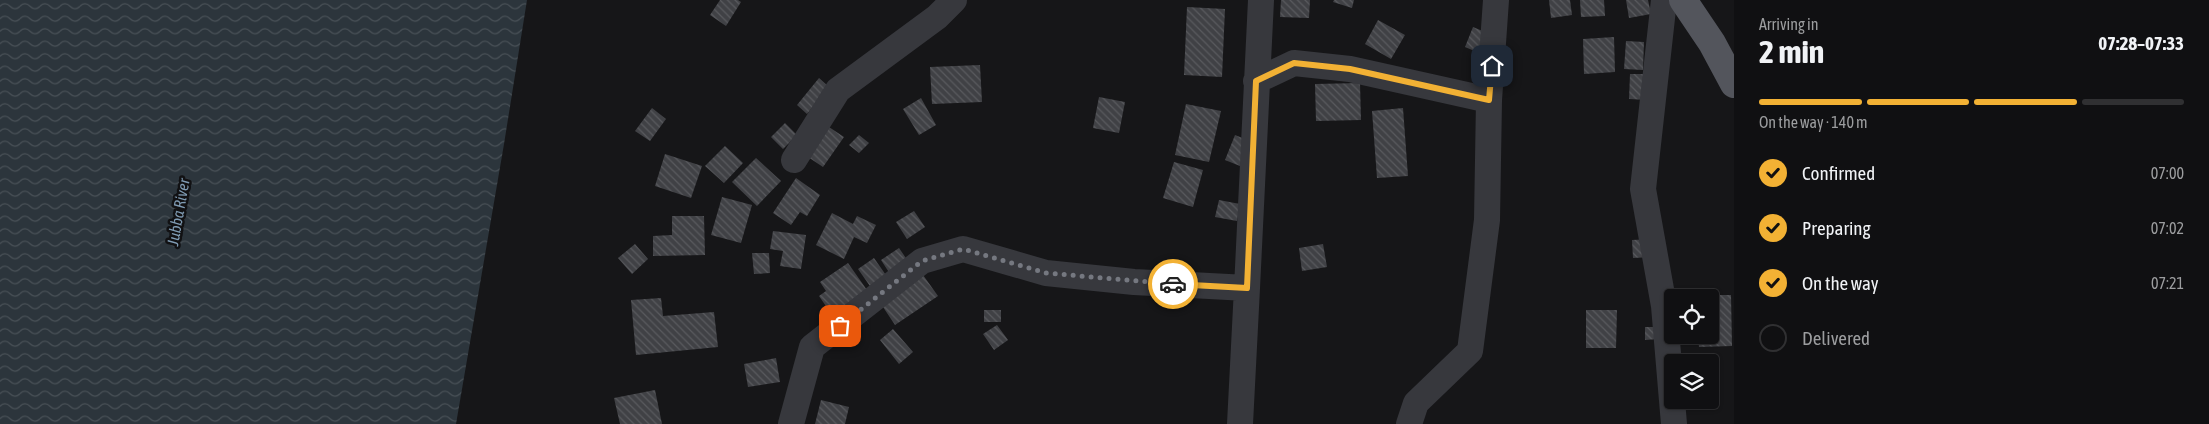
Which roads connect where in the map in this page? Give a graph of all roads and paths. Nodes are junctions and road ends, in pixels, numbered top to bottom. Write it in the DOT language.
graph roads {
  1 [pos="954,0"];
  2 [pos="1260,0"];
  3 [pos="1496,0"];
  4 [pos="1664,0"];
  5 [pos="1683,0"];
  6 [pos="1256,81"];
  7 [pos="1734,84"];
  8 [pos="1489,100"];
  9 [pos="794,160"];
  10 [pos="1247,288"];
  11 [pos="791,424"];
  12 [pos="1240,424"];
  13 [pos="1409,424"];
  14 [pos="1674,424"];
  1 -- 9 [label="street"];
  2 -- 6 [label="street"];
  3 -- 8 [label="street"];
  4 -- 14 [label="street"];
  5 -- 7 [label="main road"];
  6 -- 8 [label="street"];
  6 -- 10 [label="street"];
  8 -- 13 [label="street"];
  10 -- 11 [label="street"];
  10 -- 12 [label="street"];
}
